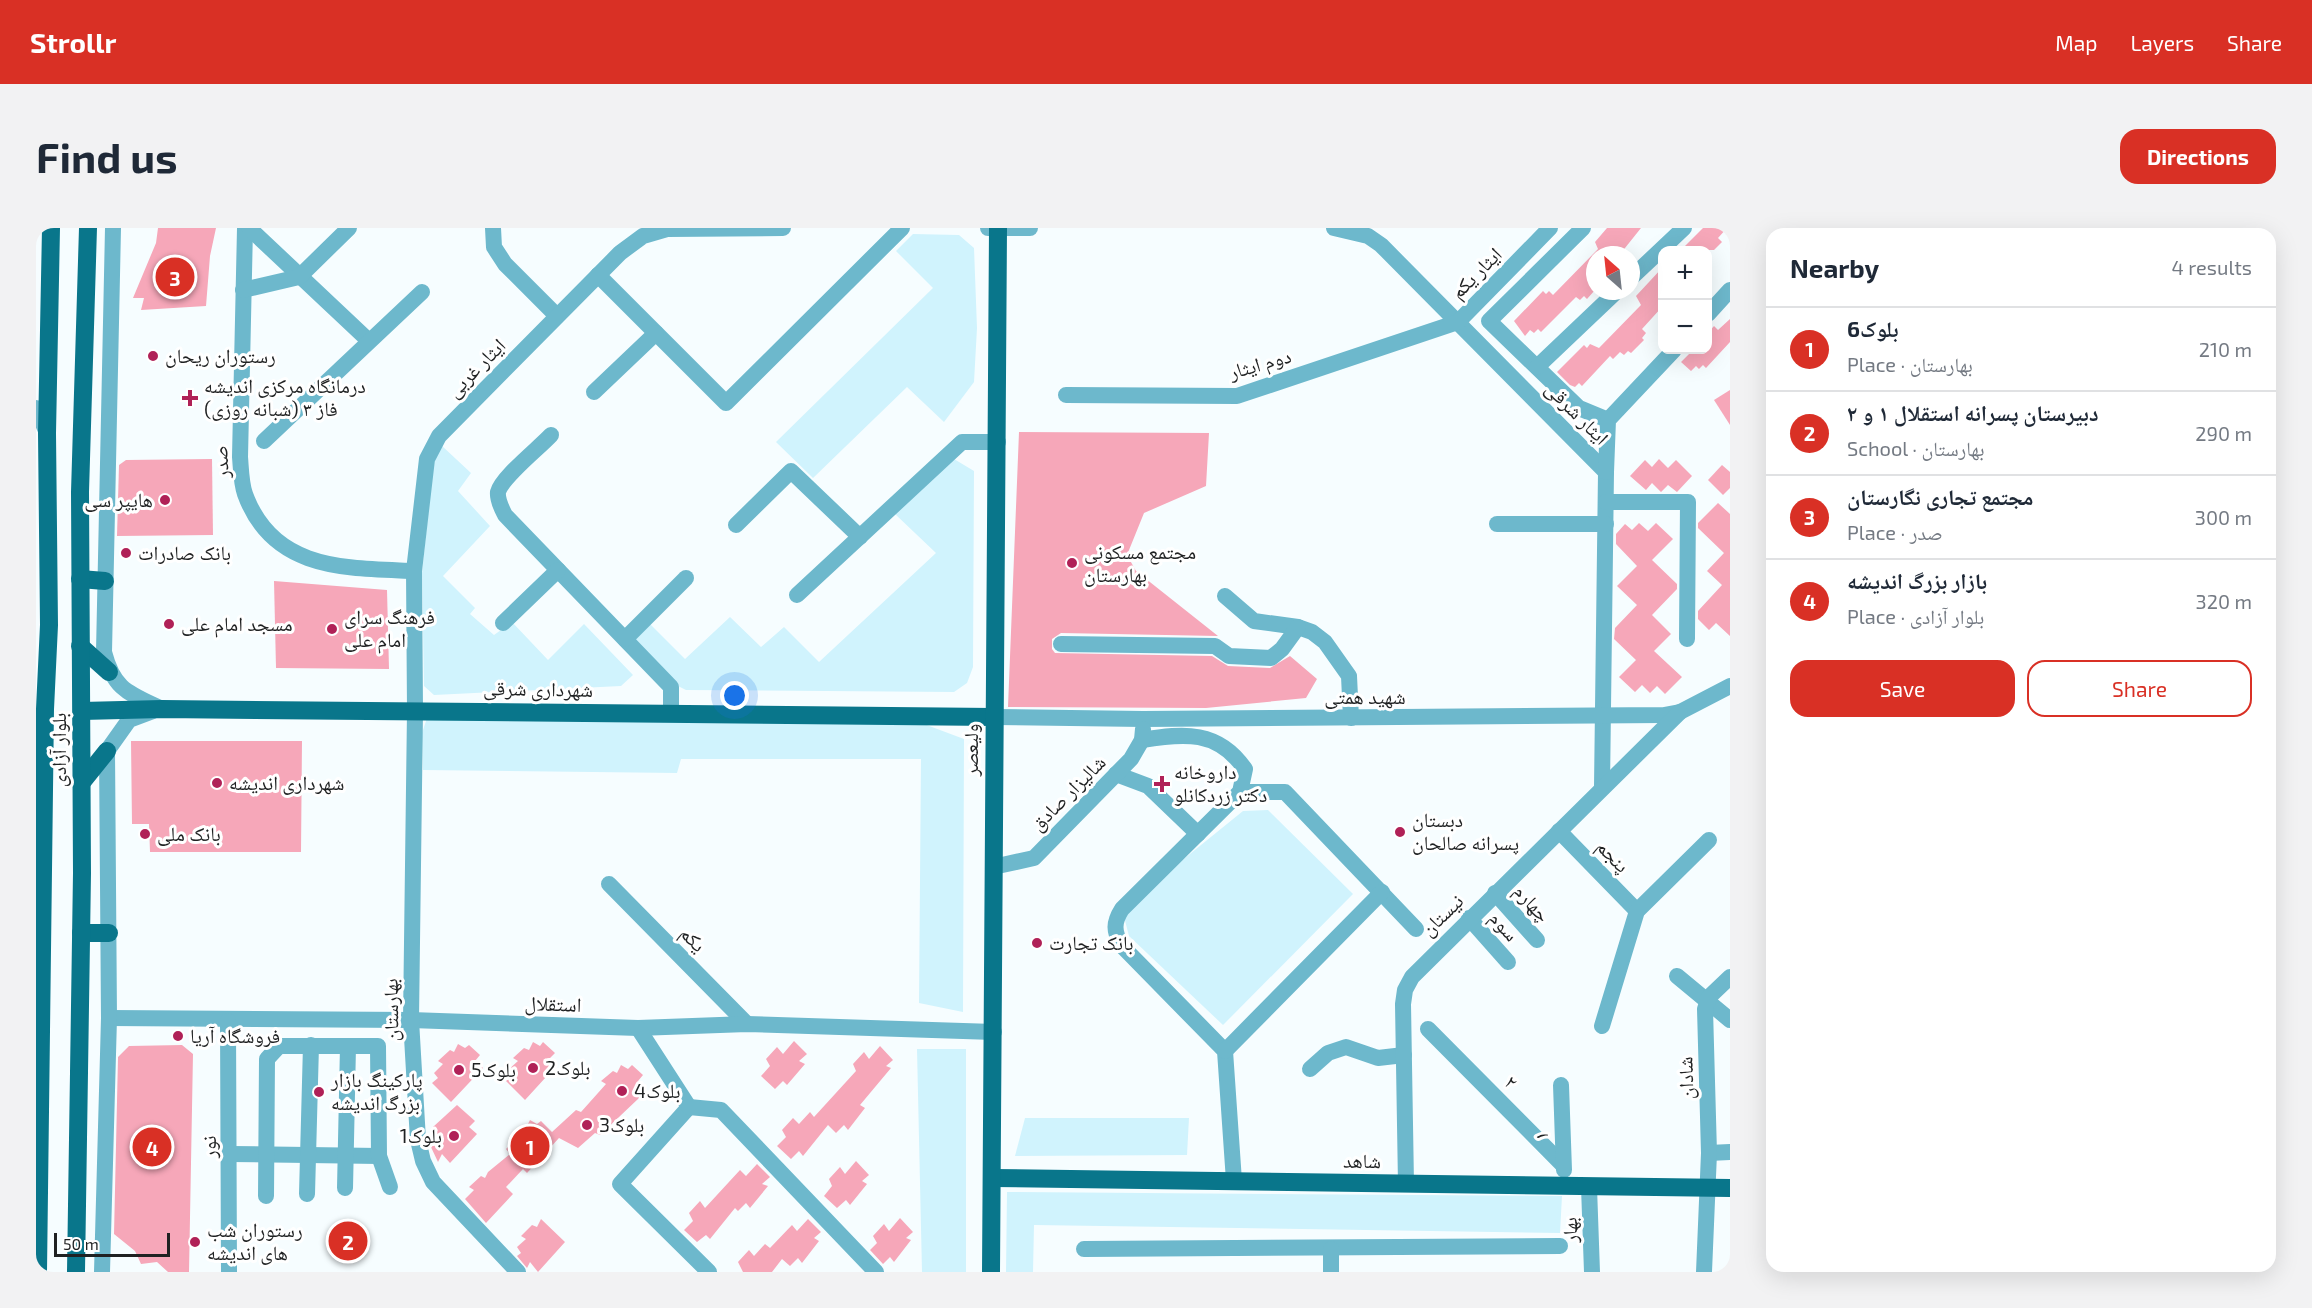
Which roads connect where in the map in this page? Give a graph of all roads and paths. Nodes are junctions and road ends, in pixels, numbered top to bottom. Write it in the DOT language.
graph roads {
  1 [pos="51,228"];
  2 [pos="88,228"];
  3 [pos="113,228"];
  4 [pos="247,228"];
  5 [pos="349,228"];
  6 [pos="493,228"];
  7 [pos="764,228"];
  8 [pos="783,228"];
  9 [pos="902,228"];
  10 [pos="988,228"];
  11 [pos="998,228"];
  12 [pos="1030,228"];
  13 [pos="1334,228"];
  14 [pos="1550,228"];
  15 [pos="1583,228"];
  16 [pos="1684,228"];
  17 [pos="1640,270"];
  18 [pos="598,275"];
  19 [pos="299,278"];
  20 [pos="243,290"];
  21 [pos="1730,290"];
  22 [pos="422,292"];
  23 [pos="1607,300"];
  24 [pos="1712,309"];
  25 [pos="557,316"];
  26 [pos="1458,322"];
  27 [pos="656,333"];
  28 [pos="368,339"];
  29 [pos="1670,354"];
  30 [pos="1537,366"];
  31 [pos="594,392"];
  32 [pos="1066,395"];
  33 [pos="36,408"];
  34 [pos="1608,420"];
  35 [pos="47,434"];
  36 [pos="551,435"];
  37 [pos="264,441"];
  38 [pos="998,442"];
  39 [pos="1606,472"];
  40 [pos="1606,502"];
  41 [pos="1497,524"];
  42 [pos="1606,524"];
  43 [pos="736,525"];
  44 [pos="860,537"];
  45 [pos="558,570"];
  46 [pos="414,571"];
  47 [pos="686,578"];
  48 [pos="80,579"];
  49 [pos="105,581"];
  50 [pos="797,595"];
  51 [pos="1225,596"];
  52 [pos="503,623"];
  53 [pos="49,625"];
  54 [pos="1298,627"];
  55 [pos="625,639"];
  56 [pos="1687,639"];
  57 [pos="1061,644"];
  58 [pos="80,646"];
  59 [pos="36,659"];
  60 [pos="110,672"];
  61 [pos="1730,686"];
  62 [pos="40,709"];
  63 [pos="162,709"];
  64 [pos="82,711"];
  65 [pos="415,711"];
  66 [pos="1680,712"];
  67 [pos="671,714"];
  68 [pos="994,717"];
  69 [pos="1605,717"];
  70 [pos="1351,718"];
  71 [pos="1143,719"];
  72 [pos="1142,740"];
  73 [pos="107,751"];
  74 [pos="1116,774"];
  75 [pos="82,782"];
  76 [pos="1602,787"];
  77 [pos="1240,792"];
  78 [pos="1559,831"];
  79 [pos="1198,834"];
  80 [pos="1709,840"];
  81 [pos="993,867"];
  82 [pos="609,884"];
  83 [pos="1382,892"];
  84 [pos="1495,893"];
  85 [pos="1637,911"];
  86 [pos="1469,918"];
  87 [pos="1416,929"];
  88 [pos="81,933"];
  89 [pos="109,933"];
  90 [pos="1538,940"];
  91 [pos="1508,962"];
  92 [pos="1677,976"];
  93 [pos="1730,977"];
  94 [pos="1707,1003"];
  95 [pos="109,1018"];
  96 [pos="411,1020"];
  97 [pos="1730,1020"];
  98 [pos="228,1021"];
  99 [pos="747,1024"];
  100 [pos="1602,1026"];
  101 [pos="638,1028"];
  102 [pos="1428,1029"];
  103 [pos="994,1032"];
  104 [pos="310,1045"];
  105 [pos="348,1046"];
  106 [pos="1225,1051"];
  107 [pos="1404,1055"];
  108 [pos="1310,1069"];
  109 [pos="1561,1085"];
  110 [pos="689,1107"];
  111 [pos="1730,1152"];
  112 [pos="1709,1153"];
  113 [pos="230,1154"];
  114 [pos="266,1154"];
  115 [pos="308,1154"];
  116 [pos="346,1156"];
  117 [pos="380,1156"];
  118 [pos="1563,1165"];
  119 [pos="993,1178"];
  120 [pos="1234,1181"];
  121 [pos="1406,1184"];
  122 [pos="390,1186"];
  123 [pos="1564,1186"];
  124 [pos="1590,1187"];
  125 [pos="345,1188"];
  126 [pos="1707,1188"];
  127 [pos="1730,1188"];
  128 [pos="307,1194"];
  129 [pos="266,1196"];
  130 [pos="1560,1246"];
  131 [pos="1331,1249"];
  132 [pos="1084,1250"];
  133 [pos="38,1272"];
  134 [pos="76,1272"];
  135 [pos="102,1272"];
  136 [pos="230,1272"];
  137 [pos="518,1272"];
  138 [pos="709,1272"];
  139 [pos="876,1272"];
  140 [pos="992,1272"];
  141 [pos="1331,1272"];
  142 [pos="1592,1272"];
  143 [pos="1704,1272"];
  1 -- 35 [label="main road, بلوار آزادی"];
  2 -- 48 [label="main road, بلوار آزادی"];
  3 -- 49 [label="street"];
  4 -- 19 [label="street"];
  4 -- 20 [label="street, صدر"];
  5 -- 19 [label="street"];
  6 -- 25 [label="street"];
  7 -- 8 [label="street, ایثار غربی"];
  7 -- 18 [label="street, ایثار غربی"];
  9 -- 27 [label="street"];
  10 -- 11 [label="street"];
  11 -- 12 [label="street"];
  11 -- 38 [label="main road, ولیعصر"];
  13 -- 26 [label="street, ایثار شرقی"];
  14 -- 26 [label="street, ایثار یکم"];
  15 -- 30 [label="street"];
  16 -- 17 [label="street"];
  18 -- 25 [label="street, ایثار غربی"];
  18 -- 27 [label="street"];
  19 -- 20 [label="street"];
  19 -- 28 [label="street"];
  20 -- 46 [label="street, صدر"];
  21 -- 24 [label="street"];
  22 -- 28 [label="street"];
  23 -- 30 [label="street"];
  25 -- 46 [label="street, ایثار غربی"];
  26 -- 32 [label="street, دوم ایثار"];
  26 -- 39 [label="street, ایثار شرقی"];
  27 -- 31 [label="street"];
  28 -- 37 [label="street"];
  29 -- 34 [label="street"];
  30 -- 34 [label="street"];
  33 -- 35 [label="street"];
  34 -- 39 [label="street"];
  35 -- 53 [label="main road, بلوار آزادی"];
  36 -- 45 [label="street"];
  38 -- 44 [label="street"];
  38 -- 68 [label="main road, ولیعصر"];
  39 -- 40 [label="street, ایثار شرقی"];
  40 -- 42 [label="street, ایثار شرقی"];
  40 -- 56 [label="street"];
  41 -- 42 [label="street"];
  42 -- 69 [label="street, ایثار شرقی"];
  43 -- 44 [label="street"];
  44 -- 50 [label="street"];
  45 -- 52 [label="street"];
  45 -- 55 [label="street"];
  46 -- 65 [label="street, ایثار غربی"];
  47 -- 55 [label="street"];
  48 -- 49 [label="main road"];
  48 -- 58 [label="main road, بلوار آزادی"];
  49 -- 60 [label="street"];
  51 -- 54 [label="street"];
  53 -- 59 [label="main road"];
  53 -- 62 [label="main road, بلوار آزادی"];
  54 -- 57 [label="street"];
  54 -- 70 [label="street"];
  55 -- 67 [label="street"];
  58 -- 60 [label="main road"];
  58 -- 64 [label="main road, بلوار آزادی"];
  60 -- 63 [label="street"];
  61 -- 66 [label="street, شهید همتی"];
  62 -- 133 [label="main road, بلوار آزادی"];
  63 -- 64 [label="main road, شهرداری شرقی"];
  63 -- 65 [label="main road, شهرداری شرقی"];
  63 -- 73 [label="street"];
  64 -- 75 [label="main road, بلوار آزادی"];
  65 -- 67 [label="main road, شهرداری شرقی"];
  65 -- 96 [label="street, بهارستان"];
  66 -- 69 [label="street, شهید همتی"];
  66 -- 76 [label="street, نيستان"];
  67 -- 68 [label="main road, شهرداری شرقی"];
  68 -- 71 [label="street, شهید همتی"];
  68 -- 81 [label="main road, ولیعصر"];
  69 -- 70 [label="street, شهید همتی"];
  69 -- 76 [label="street"];
  70 -- 71 [label="street, شهید همتی"];
  71 -- 72 [label="street"];
  72 -- 74 [label="street, شالیزار صادق"];
  72 -- 77 [label="street"];
  73 -- 75 [label="main road"];
  73 -- 89 [label="street"];
  74 -- 79 [label="street"];
  74 -- 81 [label="street, شالیزار صادق"];
  75 -- 88 [label="main road, بلوار آزادی"];
  76 -- 78 [label="street, نيستان"];
  77 -- 79 [label="street"];
  77 -- 83 [label="street"];
  78 -- 84 [label="street, نيستان"];
  78 -- 85 [label="street, پنجم"];
  79 -- 106 [label="street"];
  80 -- 85 [label="street"];
  81 -- 103 [label="main road, ولیعصر"];
  82 -- 99 [label="street, یکم"];
  83 -- 87 [label="street"];
  83 -- 106 [label="street"];
  84 -- 86 [label="street, نيستان"];
  84 -- 90 [label="street, چهارم"];
  85 -- 100 [label="street"];
  86 -- 91 [label="street, سوم"];
  86 -- 107 [label="street, نيستان"];
  88 -- 89 [label="main road"];
  88 -- 134 [label="main road, بلوار آزادی"];
  89 -- 95 [label="street"];
  92 -- 94 [label="street"];
  93 -- 94 [label="street"];
  94 -- 97 [label="street"];
  94 -- 112 [label="street, شادان"];
  95 -- 98 [label="street, استقلال"];
  95 -- 135 [label="street"];
  96 -- 98 [label="street, استقلال"];
  96 -- 101 [label="street, استقلال"];
  96 -- 137 [label="street, بهارستان"];
  98 -- 113 [label="street, نور"];
  99 -- 101 [label="street, استقلال"];
  99 -- 103 [label="street, استقلال"];
  101 -- 110 [label="street"];
  102 -- 118 [label="street, ۲"];
  103 -- 119 [label="main road, ولیعصر"];
  104 -- 105 [label="street"];
  104 -- 114 [label="street"];
  104 -- 115 [label="street"];
  105 -- 116 [label="street"];
  105 -- 117 [label="street"];
  106 -- 120 [label="street"];
  107 -- 108 [label="street"];
  107 -- 121 [label="street, نيستان"];
  109 -- 118 [label="street, ۱"];
  110 -- 138 [label="street"];
  110 -- 139 [label="street"];
  111 -- 112 [label="street"];
  112 -- 126 [label="street, شادان"];
  113 -- 114 [label="street"];
  113 -- 136 [label="street, نور"];
  114 -- 115 [label="street"];
  114 -- 129 [label="street"];
  115 -- 116 [label="street"];
  115 -- 128 [label="street"];
  116 -- 117 [label="street"];
  116 -- 125 [label="street"];
  117 -- 122 [label="street"];
  118 -- 123 [label="street, ۱"];
  119 -- 120 [label="main road, شاهد"];
  119 -- 140 [label="main road, ولیعصر"];
  120 -- 121 [label="main road, شاهد"];
  121 -- 123 [label="main road, شاهد"];
  123 -- 124 [label="main road, شاهد"];
  124 -- 126 [label="main road, شاهد"];
  124 -- 142 [label="street, بهار"];
  126 -- 127 [label="main road, شاهد"];
  126 -- 143 [label="street, شادان"];
  130 -- 131 [label="street"];
  131 -- 132 [label="street"];
  131 -- 141 [label="street"];
}
